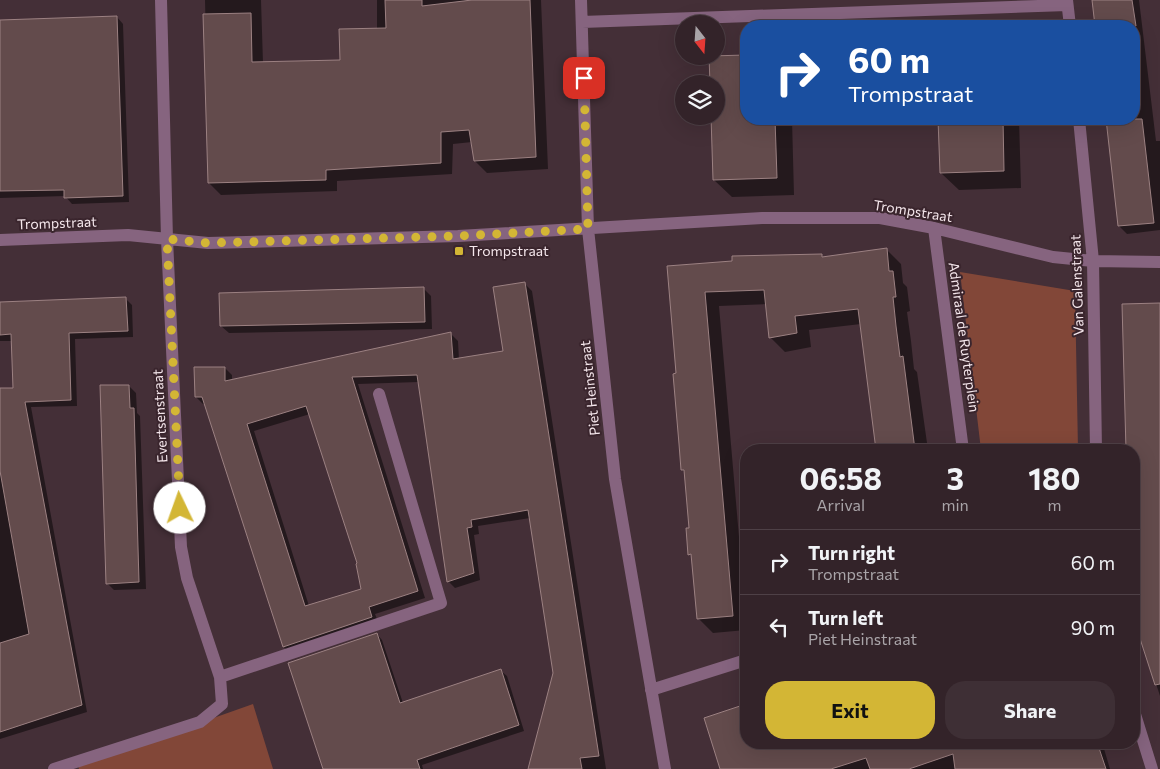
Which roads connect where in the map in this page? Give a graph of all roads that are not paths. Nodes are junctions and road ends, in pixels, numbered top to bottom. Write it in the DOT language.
graph roads {
  1 [pos="161,0"];
  2 [pos="581,0"];
  3 [pos="1067,3"];
  4 [pos="1069,20"];
  5 [pos="582,22"];
  6 [pos="1080,125"];
  7 [pos="934,228"];
  8 [pos="588,229"];
  9 [pos="167,239"];
  10 [pos="0,240"];
  11 [pos="1093,261"];
  12 [pos="1160,262"];
  13 [pos="379,394"];
  14 [pos="963,444"];
  15 [pos="1096,444"];
  16 [pos="740,662"];
  17 [pos="220,677"];
  18 [pos="651,690"];
  19 [pos="1140,731"];
  20 [pos="661,768"];
  21 [pos="58,769"];
  22 [pos="1152,769"];
  1 -- 9 [label="street, Evertsenstraat"];
  2 -- 5 [label="street, Piet Heinstraat"];
  3 -- 4 [label="street"];
  3 -- 5 [label="street"];
  5 -- 8 [label="street, Piet Heinstraat"];
  6 -- 11 [label="street, Van Galenstraat"];
  7 -- 8 [label="street, Trompstraat"];
  7 -- 11 [label="street, Trompstraat"];
  7 -- 14 [label="street, Admiraal de Ruyterplein"];
  8 -- 9 [label="street, Trompstraat"];
  8 -- 18 [label="street, Piet Heinstraat"];
  9 -- 10 [label="street, Trompstraat"];
  9 -- 17 [label="street, Evertsenstraat"];
  11 -- 12 [label="street, Trompstraat"];
  11 -- 15 [label="street, Van Galenstraat"];
  13 -- 17 [label="street"];
  16 -- 18 [label="street"];
  17 -- 21 [label="street, Evertsenstraat"];
  18 -- 20 [label="street, Piet Heinstraat"];
  19 -- 22 [label="street"];
}
